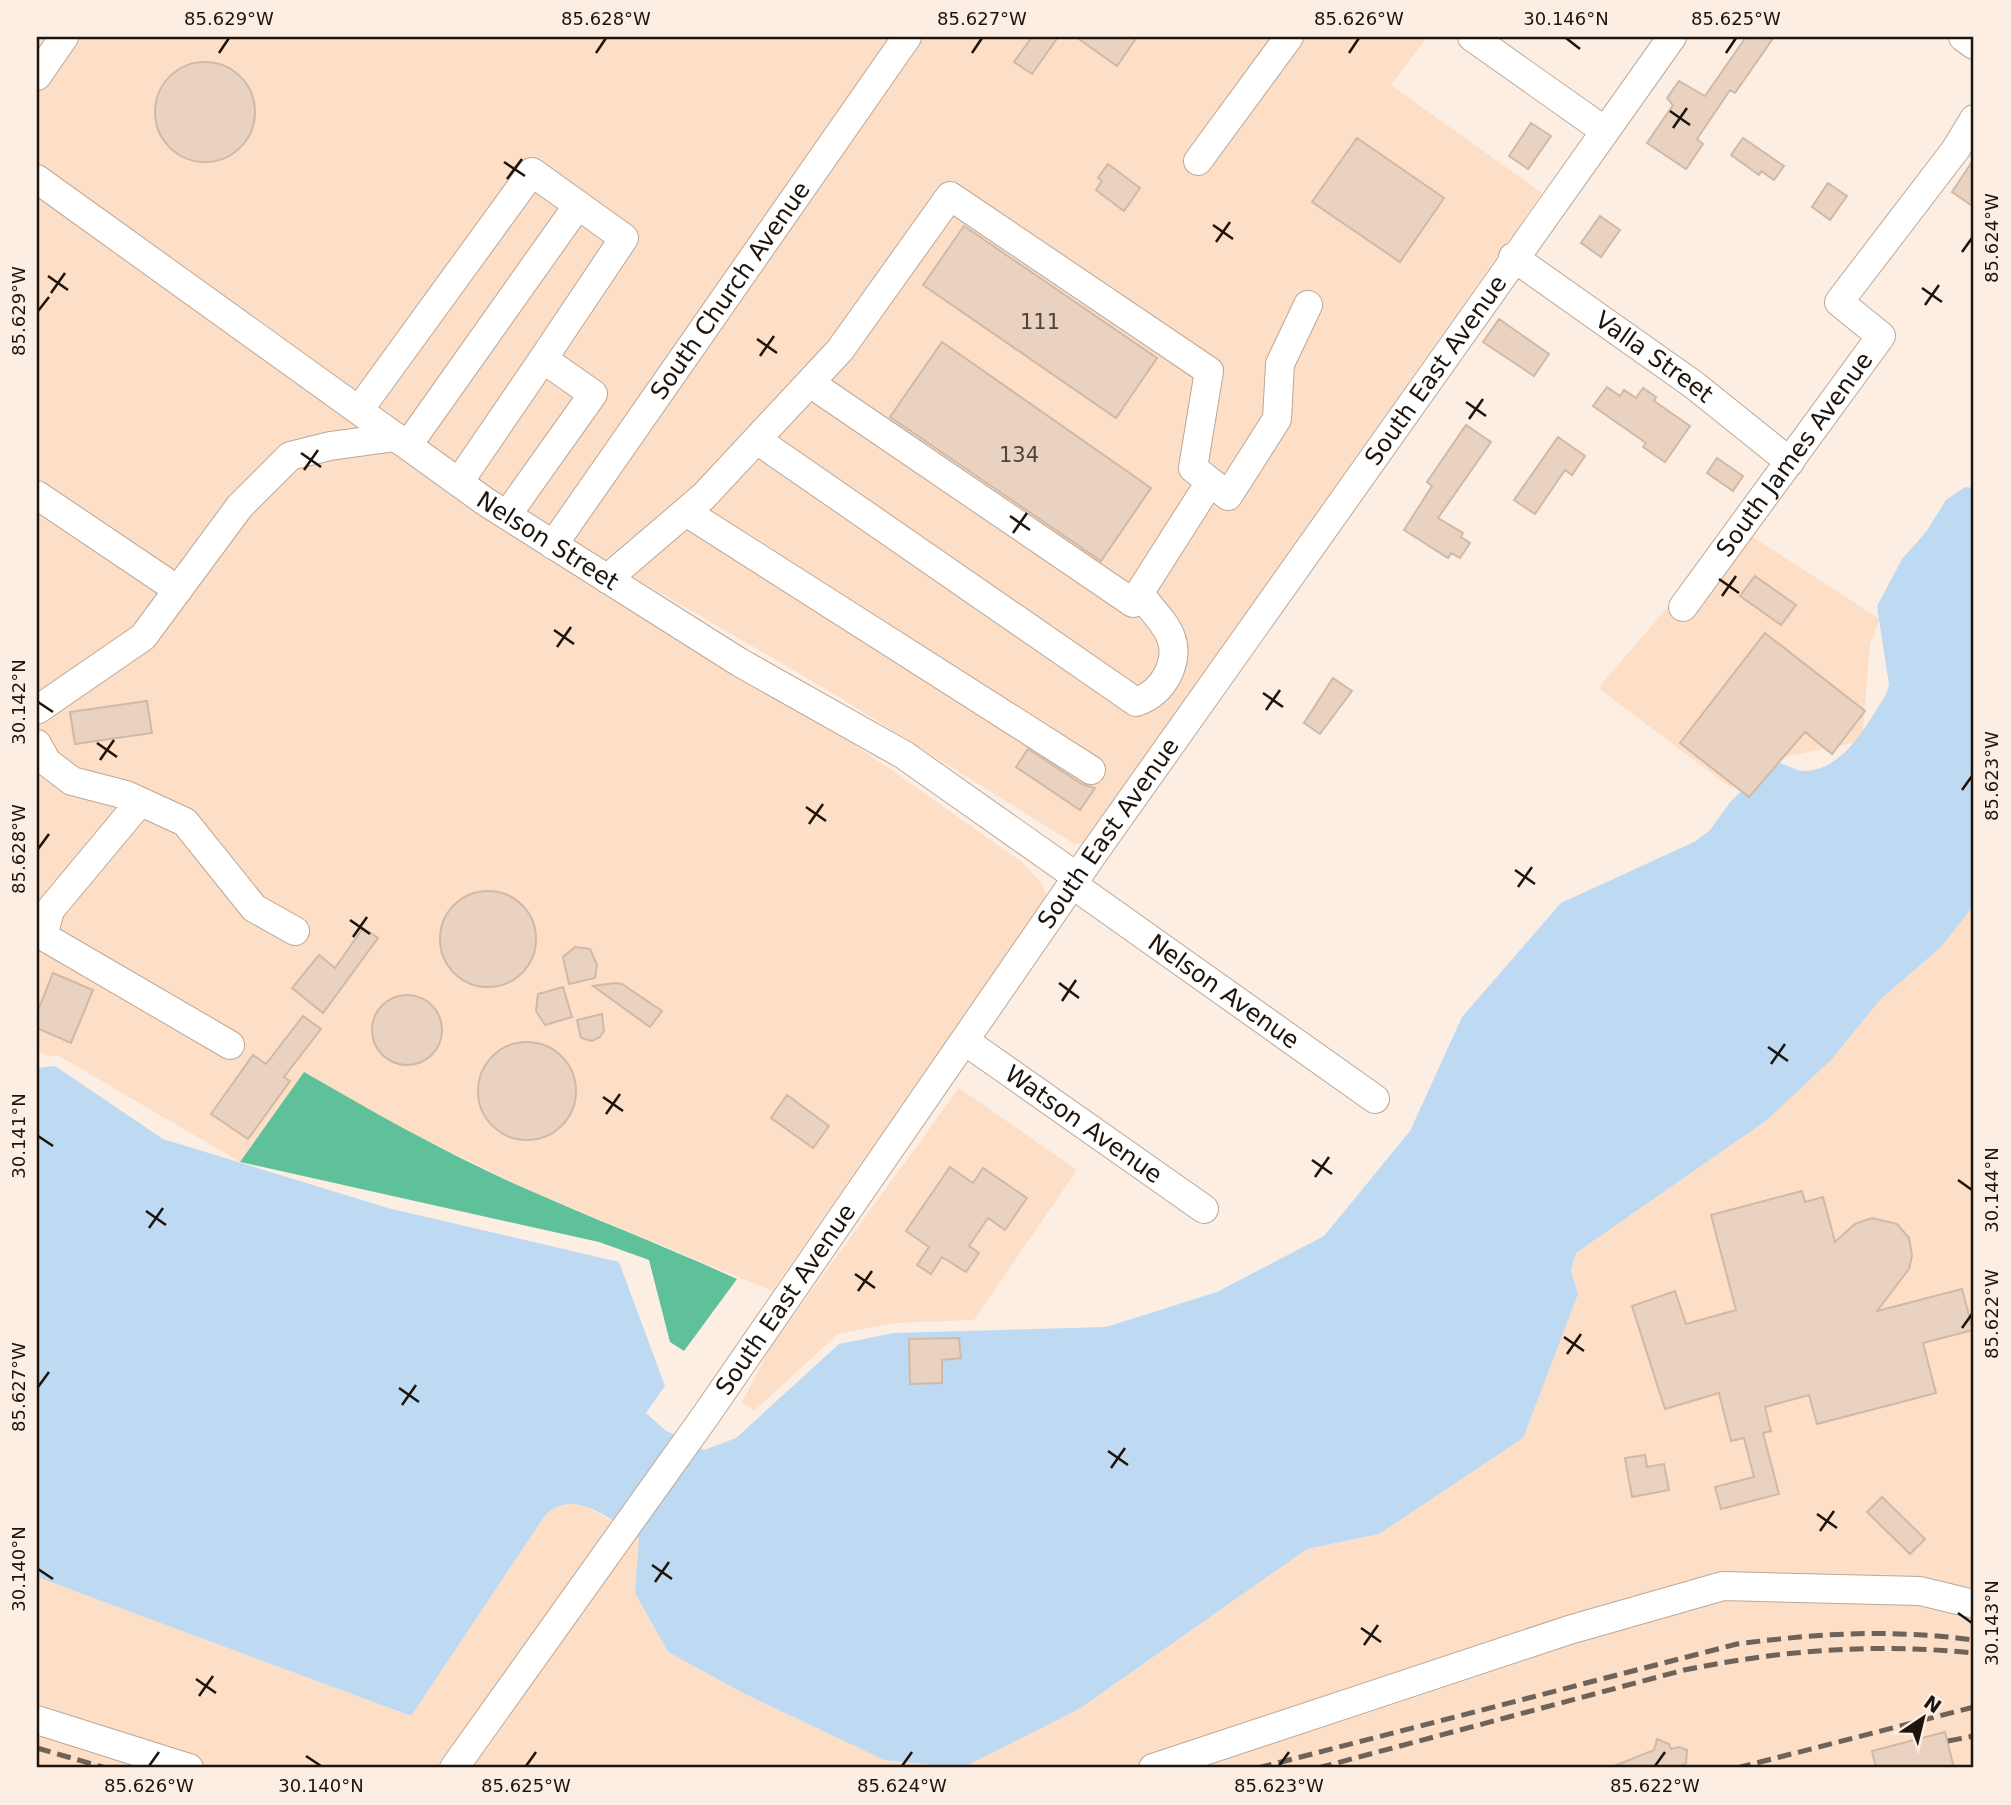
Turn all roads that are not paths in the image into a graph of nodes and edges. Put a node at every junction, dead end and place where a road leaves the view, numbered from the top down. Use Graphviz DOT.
graph roads {
  1 [pos="64,37"];
  2 [pos="907,37"];
  3 [pos="1289,37"];
  4 [pos="1472,37"];
  5 [pos="1672,37"];
  6 [pos="1963,37"];
  7 [pos="1974,45"];
  8 [pos="37,76"];
  9 [pos="1974,119"];
  10 [pos="1605,131"];
  11 [pos="1198,161"];
  12 [pos="37,178"];
  13 [pos="578,205"];
  14 [pos="1513,257"];
  15 [pos="1308,305"];
  16 [pos="543,359"];
  17 [pos="810,383"];
  18 [pos="359,410"];
  19 [pos="757,440"];
  20 [pos="402,441"];
  21 [pos="1790,462"];
  22 [pos="459,482"];
  23 [pos="1210,482"];
  24 [pos="37,495"];
  25 [pos="686,512"];
  26 [pos="507,515"];
  27 [pos="553,545"];
  28 [pos="607,579"];
  29 [pos="178,590"];
  30 [pos="1139,593"];
  31 [pos="1683,607"];
  32 [pos="37,710"];
  33 [pos="37,744"];
  34 [pos="1091,770"];
  35 [pos="140,802"];
  36 [pos="1074,881"];
  37 [pos="295,931"];
  38 [pos="40,938"];
  39 [pos="965,1041"];
  40 [pos="230,1045"];
  41 [pos="1375,1099"];
  42 [pos="1204,1209"];
  43 [pos="1974,1604"];
  44 [pos="37,1720"];
  45 [pos="189,1768"];
  46 [pos="454,1768"];
  47 [pos="1153,1768"];
  1 -- 8 [label="street"];
  2 -- 27 [label="street, South Church Avenue"];
  3 -- 11 [label="street"];
  4 -- 10 [label="street"];
  5 -- 10 [label="street, South East Avenue"];
  6 -- 7 [label="street"];
  9 -- 21 [label="street, South James Avenue"];
  10 -- 14 [label="street, South East Avenue"];
  12 -- 18 [label="street, Nelson Street"];
  13 -- 16 [label="street"];
  13 -- 18 [label="street"];
  13 -- 20 [label="street"];
  14 -- 21 [label="street, Valla Street"];
  14 -- 36 [label="street, South East Avenue"];
  15 -- 23 [label="street"];
  16 -- 22 [label="street"];
  16 -- 26 [label="street"];
  17 -- 19 [label="street"];
  17 -- 23 [label="street"];
  17 -- 30 [label="street"];
  18 -- 20 [label="street, Nelson Street"];
  19 -- 25 [label="street"];
  19 -- 30 [label="street"];
  20 -- 22 [label="street, Nelson Street"];
  20 -- 29 [label="street"];
  21 -- 31 [label="street, South James Avenue"];
  22 -- 26 [label="street, Nelson Street"];
  23 -- 30 [label="street"];
  24 -- 29 [label="street"];
  25 -- 28 [label="street"];
  25 -- 34 [label="street"];
  26 -- 27 [label="street, Nelson Street"];
  27 -- 28 [label="street, Nelson Street"];
  28 -- 36 [label="street, Nelson Street"];
  29 -- 32 [label="street"];
  33 -- 35 [label="street"];
  35 -- 37 [label="street"];
  35 -- 38 [label="street"];
  36 -- 39 [label="street, South East Avenue"];
  36 -- 41 [label="street, Nelson Avenue"];
  38 -- 40 [label="street"];
  39 -- 42 [label="street, Watson Avenue"];
  39 -- 46 [label="street, South East Avenue"];
  43 -- 47 [label="street"];
  44 -- 45 [label="street"];
}
